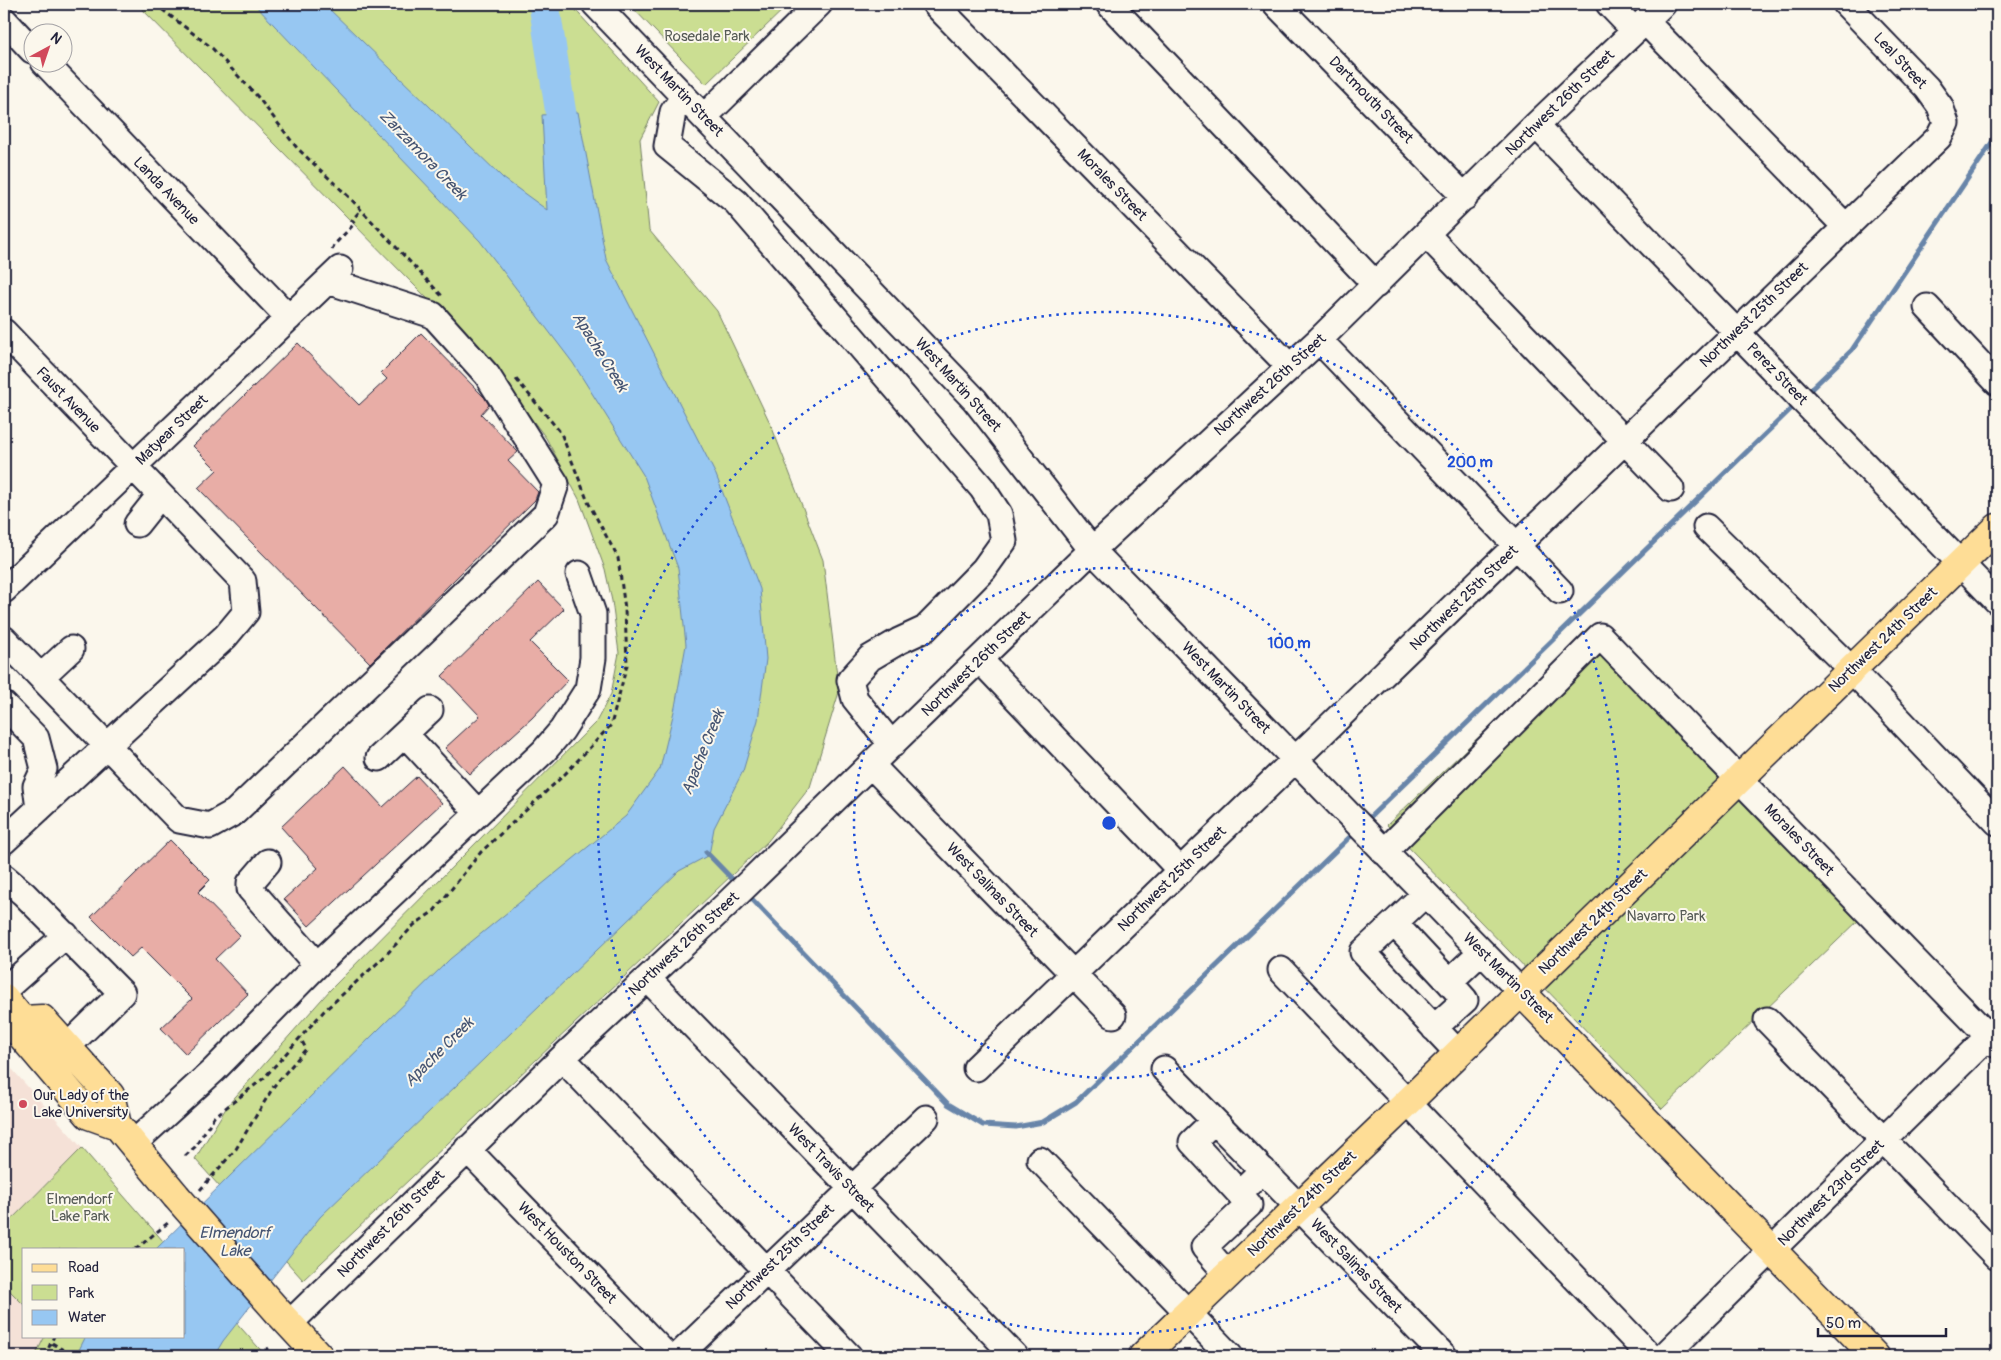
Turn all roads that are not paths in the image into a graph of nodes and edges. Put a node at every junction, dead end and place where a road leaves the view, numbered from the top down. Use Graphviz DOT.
graph roads {
  1 [pos="595,4"];
  2 [pos="819,4"];
  3 [pos="935,4"];
  4 [pos="1109,4"];
  5 [pos="1276,4"];
  6 [pos="1609,4"];
  7 [pos="1663,4"];
  8 [pos="1846,4"];
  9 [pos="4,20"];
  10 [pos="1640,26"];
  11 [pos="22,39"];
  12 [pos="54,72"];
  13 [pos="684,96"];
  14 [pos="704,117"];
  15 [pos="1946,123"];
  16 [pos="1536,125"];
  17 [pos="1465,197"];
  18 [pos="1846,227"];
  19 [pos="1427,234"];
  20 [pos="1376,285"];
  21 [pos="1927,307"];
  22 [pos="290,318"];
  23 [pos="4,332"];
  24 [pos="1736,332"];
  25 [pos="1319,340"];
  26 [pos="1290,367"];
  27 [pos="1997,382"];
  28 [pos="1626,441"];
  29 [pos="133,467"];
  30 [pos="1671,489"];
  31 [pos="160,495"];
  32 [pos="137,524"];
  33 [pos="1706,528"];
  34 [pos="1997,528"];
  35 [pos="1518,546"];
  36 [pos="1092,550"];
  37 [pos="1962,564"];
  38 [pos="579,574"];
  39 [pos="4,590"];
  40 [pos="1560,592"];
  41 [pos="1997,601"];
  42 [pos="4,639"];
  43 [pos="71,649"];
  44 [pos="980,660"];
  45 [pos="1852,670"];
  46 [pos="42,676"];
  47 [pos="4,705"];
  48 [pos="430,710"];
  49 [pos="405,734"];
  50 [pos="892,745"];
  51 [pos="108,746"];
  52 [pos="379,758"];
  53 [pos="1295,758"];
  54 [pos="871,765"];
  55 [pos="1740,778"];
  56 [pos="39,809"];
  57 [pos="478,813"];
  58 [pos="1997,822"];
  59 [pos="4,841"];
  60 [pos="1382,850"];
  61 [pos="268,862"];
  62 [pos="1181,871"];
  63 [pos="4,877"];
  64 [pos="1425,894"];
  65 [pos="1394,923"];
  66 [pos="66,935"];
  67 [pos="1481,952"];
  68 [pos="317,965"];
  69 [pos="1282,970"];
  70 [pos="1072,974"];
  71 [pos="648,979"];
  72 [pos="1449,982"];
  73 [pos="1521,992"];
  74 [pos="10,1009"];
  75 [pos="1113,1015"];
  76 [pos="1767,1020"];
  77 [pos="1434,1028"];
  78 [pos="1994,1037"];
  79 [pos="67,1047"];
  80 [pos="1458,1053"];
  81 [pos="562,1058"];
  82 [pos="976,1068"];
  83 [pos="1164,1069"];
  84 [pos="1407,1103"];
  85 [pos="926,1118"];
  86 [pos="1214,1121"];
  87 [pos="125,1135"];
  88 [pos="1884,1140"];
  89 [pos="467,1149"];
  90 [pos="1040,1160"];
  91 [pos="1263,1170"];
  92 [pos="851,1188"];
  93 [pos="1239,1193"];
  94 [pos="1299,1207"];
  95 [pos="1772,1251"];
  96 [pos="1997,1258"];
  97 [pos="766,1270"];
  98 [pos="1228,1275"];
  99 [pos="1188,1313"];
  100 [pos="284,1318"];
  101 [pos="320,1356"];
  102 [pos="667,1356"];
  103 [pos="678,1356"];
  104 [pos="849,1356"];
  105 [pos="1015,1356"];
  106 [pos="1143,1356"];
  107 [pos="1230,1356"];
  108 [pos="1444,1356"];
  109 [pos="1650,1356"];
  110 [pos="1664,1356"];
  111 [pos="1875,1356"];
  1 -- 13 [label="street, West Martin Street"];
  2 -- 14 [label="street"];
  3 -- 26 [label="street, Morales Street"];
  4 -- 20 [label="street"];
  5 -- 17 [label="street, Dartmouth Street"];
  6 -- 10 [label="street"];
  7 -- 10 [label="street, Northwest 26th Street"];
  8 -- 15 [label="street, Leal Street"];
  9 -- 11 [label="street"];
  10 -- 16 [label="street, Northwest 26th Street"];
  10 -- 18 [label="street"];
  12 -- 22 [label="street, Landa Avenue"];
  13 -- 14 [label="street, West Martin Street"];
  13 -- 50 [label="street"];
  14 -- 36 [label="street, West Martin Street"];
  15 -- 18 [label="street, Northwest 25th Street"];
  16 -- 17 [label="street, Northwest 26th Street"];
  16 -- 24 [label="street, Perez Street"];
  17 -- 19 [label="street, Northwest 26th Street"];
  18 -- 24 [label="street, Northwest 25th Street"];
  19 -- 20 [label="street, Northwest 26th Street"];
  19 -- 28 [label="street"];
  20 -- 25 [label="street, Northwest 26th Street"];
  21 -- 27 [label="street"];
  22 -- 29 [label="street, Matyear Street"];
  22 -- 51 [label="street, Matyear Street"];
  23 -- 29 [label="street, Faust Avenue"];
  24 -- 28 [label="street, Northwest 25th Street"];
  24 -- 37 [label="street, Perez Street"];
  25 -- 26 [label="street, Northwest 26th Street"];
  25 -- 35 [label="street"];
  26 -- 36 [label="street, Northwest 26th Street"];
  28 -- 30 [label="street"];
  28 -- 35 [label="street, Northwest 25th Street"];
  29 -- 31 [label="street, Faust Avenue"];
  29 -- 39 [label="street, Matyear Street"];
  31 -- 32 [label="street"];
  31 -- 51 [label="street, Faust Avenue"];
  33 -- 45 [label="street"];
  34 -- 37 [label="main road, Northwest 24th Street"];
  35 -- 40 [label="street"];
  35 -- 53 [label="street, Northwest 25th Street"];
  36 -- 44 [label="street, Northwest 26th Street"];
  36 -- 53 [label="street, West Martin Street"];
  37 -- 41 [label="street, Perez Street"];
  37 -- 45 [label="main road, Northwest 24th Street"];
  38 -- 57 [label="street"];
  42 -- 46 [label="street"];
  43 -- 46 [label="street"];
  44 -- 50 [label="street, Northwest 26th Street"];
  44 -- 62 [label="street"];
  45 -- 55 [label="main road, Northwest 24th Street"];
  45 -- 58 [label="street"];
  46 -- 51 [label="street"];
  47 -- 56 [label="street"];
  48 -- 49 [label="street"];
  49 -- 52 [label="street"];
  49 -- 57 [label="street"];
  50 -- 54 [label="street, Northwest 26th Street"];
  51 -- 56 [label="street, Faust Avenue"];
  53 -- 60 [label="street, West Martin Street"];
  53 -- 62 [label="street, Northwest 25th Street"];
  54 -- 70 [label="street, West Salinas Street"];
  54 -- 71 [label="street, Northwest 26th Street"];
  55 -- 60 [label="street, Morales Street"];
  55 -- 73 [label="main road, Northwest 24th Street"];
  55 -- 78 [label="street, Morales Street"];
  56 -- 59 [label="street, Faust Avenue"];
  57 -- 68 [label="street"];
  60 -- 64 [label="street, West Martin Street"];
  61 -- 68 [label="street"];
  62 -- 70 [label="street, Northwest 25th Street"];
  63 -- 66 [label="street"];
  64 -- 65 [label="street"];
  64 -- 67 [label="street, West Martin Street"];
  65 -- 72 [label="street"];
  65 -- 77 [label="street"];
  66 -- 74 [label="street"];
  66 -- 79 [label="street"];
  67 -- 72 [label="street"];
  67 -- 73 [label="street, West Martin Street"];
  68 -- 87 [label="street"];
  69 -- 84 [label="street"];
  70 -- 75 [label="street, West Salinas Street"];
  70 -- 82 [label="street, Northwest 25th Street"];
  71 -- 81 [label="street, Northwest 26th Street"];
  71 -- 92 [label="street, West Travis Street"];
  72 -- 77 [label="street"];
  73 -- 80 [label="main road, Northwest 24th Street"];
  73 -- 95 [label="main road, West Martin Street"];
  74 -- 79 [label="main road"];
  74 -- 87 [label="main road"];
  76 -- 88 [label="street"];
  77 -- 80 [label="street"];
  78 -- 88 [label="street, Northwest 23rd Street"];
  79 -- 87 [label="main road"];
  80 -- 84 [label="main road, Northwest 24th Street"];
  81 -- 89 [label="street, Northwest 26th Street"];
  81 -- 97 [label="street"];
  83 -- 86 [label="street, West Salinas Street"];
  84 -- 94 [label="main road, Northwest 24th Street"];
  84 -- 109 [label="street"];
  85 -- 92 [label="street, Northwest 25th Street"];
  86 -- 91 [label="street, West Salinas Street"];
  86 -- 93 [label="street"];
  87 -- 100 [label="main road, bridge"];
  88 -- 95 [label="street, Northwest 23rd Street"];
  88 -- 96 [label="street"];
  89 -- 100 [label="street, Northwest 26th Street"];
  89 -- 102 [label="street, West Houston Street"];
  90 -- 99 [label="street"];
  91 -- 93 [label="street"];
  91 -- 94 [label="street, West Salinas Street"];
  92 -- 97 [label="street, Northwest 25th Street"];
  92 -- 105 [label="street, West Travis Street"];
  93 -- 98 [label="street"];
  94 -- 98 [label="main road, Northwest 24th Street"];
  94 -- 108 [label="street, West Salinas Street"];
  95 -- 110 [label="street, Northwest 23rd Street"];
  95 -- 111 [label="main road, West Martin Street"];
  97 -- 103 [label="street, Northwest 25th Street"];
  97 -- 104 [label="street"];
  98 -- 99 [label="main road, Northwest 24th Street"];
  99 -- 106 [label="main road, Northwest 24th Street"];
  99 -- 107 [label="street"];
  100 -- 101 [label="main road"];
}
